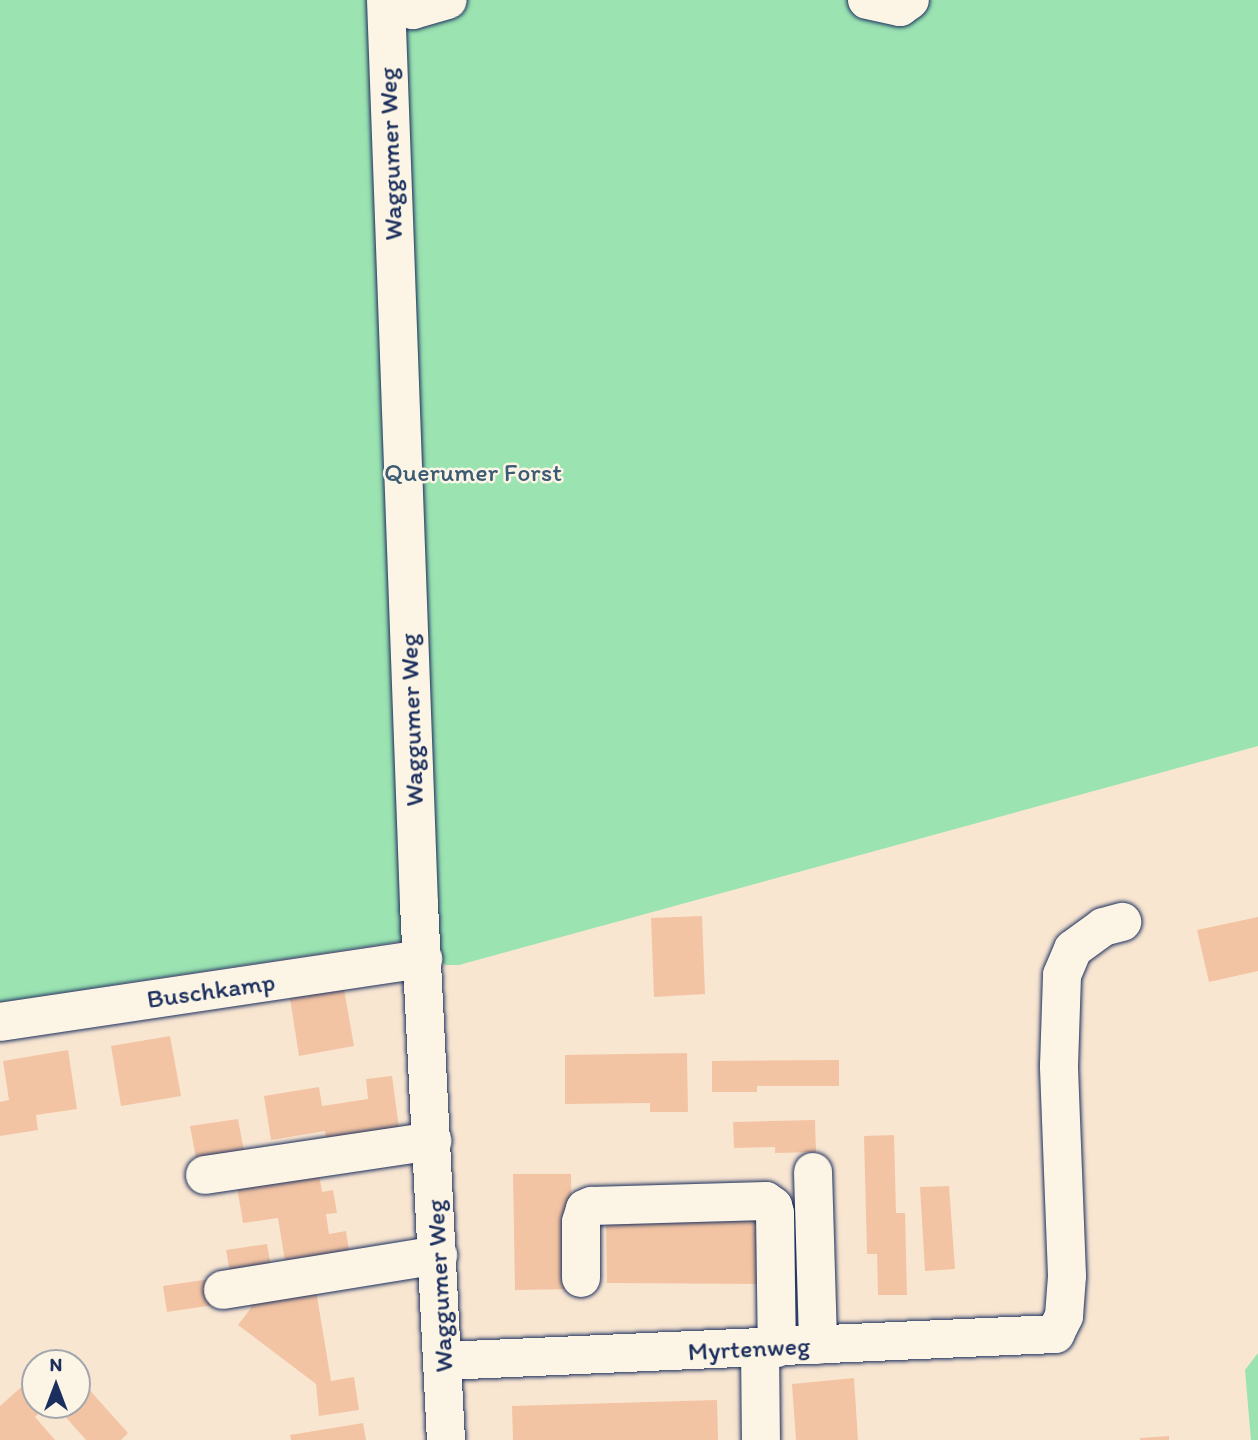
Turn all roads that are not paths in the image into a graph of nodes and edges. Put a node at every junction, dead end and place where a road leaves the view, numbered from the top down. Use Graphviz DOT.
graph roads {
  1 [pos="386,0"];
  2 [pos="398,0"];
  3 [pos="448,0"];
  4 [pos="867,0"];
  5 [pos="910,0"];
  6 [pos="1122,922"];
  7 [pos="423,959"];
  8 [pos="0,1022"];
  9 [pos="432,1141"];
  10 [pos="814,1172"];
  11 [pos="205,1175"];
  12 [pos="438,1255"];
  13 [pos="580,1278"];
  14 [pos="223,1290"];
  15 [pos="818,1345"];
  16 [pos="769,1348"];
  17 [pos="444,1361"];
  18 [pos="446,1440"];
  19 [pos="761,1440"];
  1 -- 7 [label="street, Waggumer Weg"];
  2 -- 3 [label="street"];
  4 -- 5 [label="street"];
  6 -- 15 [label="street, Myrtenweg"];
  7 -- 8 [label="street, Buschkamp"];
  7 -- 9 [label="street, Waggumer Weg"];
  9 -- 11 [label="street"];
  9 -- 12 [label="street, Waggumer Weg"];
  10 -- 15 [label="street"];
  12 -- 14 [label="street"];
  12 -- 17 [label="street, Waggumer Weg"];
  13 -- 16 [label="street"];
  15 -- 16 [label="street, Myrtenweg"];
  16 -- 17 [label="street, Myrtenweg"];
  16 -- 19 [label="street"];
  17 -- 18 [label="street, Waggumer Weg"];
}
